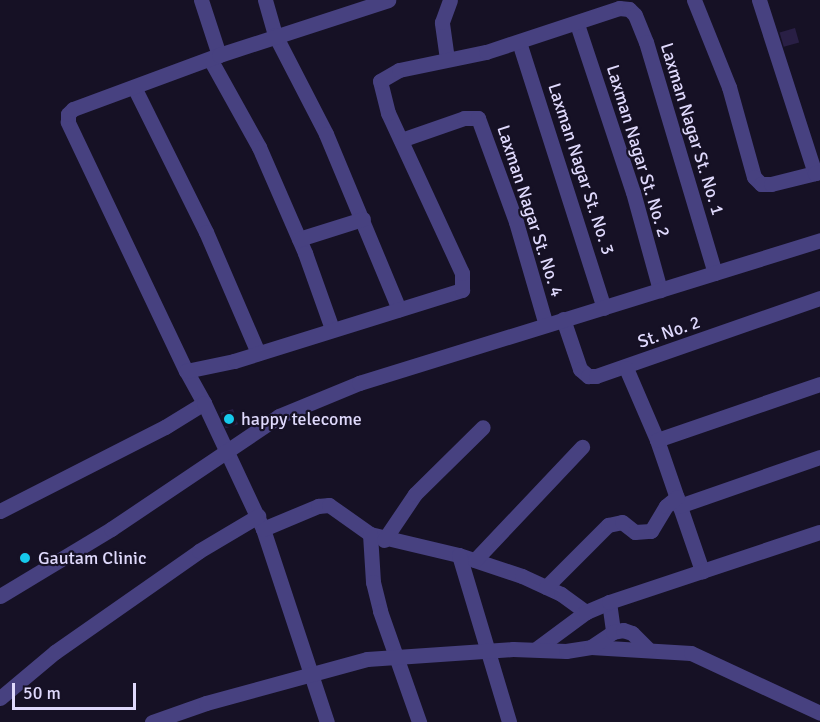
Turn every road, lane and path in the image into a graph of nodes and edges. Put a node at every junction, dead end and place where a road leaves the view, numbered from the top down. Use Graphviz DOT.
graph roads {
  1 [pos="201,0"];
  2 [pos="265,0"];
  3 [pos="388,0"];
  4 [pos="450,0"];
  5 [pos="694,0"];
  6 [pos="759,0"];
  7 [pos="339,7"];
  8 [pos="578,24"];
  9 [pos="275,35"];
  10 [pos="519,42"];
  11 [pos="214,57"];
  12 [pos="447,59"];
  13 [pos="134,87"];
  14 [pos="401,140"];
  15 [pos="818,173"];
  16 [pos="363,219"];
  17 [pos="299,239"];
  18 [pos="820,240"];
  19 [pos="716,273"];
  20 [pos="660,290"];
  21 [pos="820,298"];
  22 [pos="604,308"];
  23 [pos="399,309"];
  24 [pos="563,319"];
  25 [pos="546,325"];
  26 [pos="332,328"];
  27 [pos="258,353"];
  28 [pos="626,368"];
  29 [pos="186,371"];
  30 [pos="820,384"];
  31 [pos="204,403"];
  32 [pos="483,427"];
  33 [pos="657,440"];
  34 [pos="582,447"];
  35 [pos="225,449"];
  36 [pos="820,457"];
  37 [pos="678,501"];
  38 [pos="0,511"];
  39 [pos="260,523"];
  40 [pos="820,532"];
  41 [pos="377,537"];
  42 [pos="459,555"];
  43 [pos="475,560"];
  44 [pos="702,571"];
  45 [pos="546,586"];
  46 [pos="0,596"];
  47 [pos="609,602"];
  48 [pos="586,612"];
  49 [pos="613,632"];
  50 [pos="591,647"];
  51 [pos="536,649"];
  52 [pos="648,649"];
  53 [pos="485,651"];
  54 [pos="397,657"];
  55 [pos="311,673"];
  56 [pos="0,698"];
  57 [pos="820,713"];
  58 [pos="152,722"];
  59 [pos="327,722"];
  60 [pos="419,722"];
  61 [pos="509,722"];
  1 -- 11 [label="street"];
  2 -- 9 [label="street"];
  3 -- 7 [label="street"];
  4 -- 12 [label="street"];
  5 -- 15 [label="street"];
  6 -- 15 [label="street"];
  7 -- 9 [label="street"];
  8 -- 10 [label="street"];
  8 -- 19 [label="street, Laxman Nagar St. No. 1"];
  8 -- 20 [label="street, Laxman Nagar St. No. 2"];
  9 -- 11 [label="street"];
  9 -- 16 [label="street"];
  10 -- 12 [label="street"];
  10 -- 22 [label="street, Laxman Nagar St. No. 3"];
  11 -- 13 [label="street"];
  11 -- 17 [label="street"];
  12 -- 14 [label="street"];
  13 -- 27 [label="street"];
  13 -- 29 [label="street"];
  14 -- 23 [label="street"];
  14 -- 25 [label="street, Laxman Nagar St. No. 4"];
  16 -- 17 [label="street"];
  16 -- 23 [label="street"];
  17 -- 26 [label="street"];
  18 -- 19 [label="street"];
  19 -- 20 [label="street"];
  20 -- 22 [label="street"];
  21 -- 28 [label="street, St. No. 2"];
  22 -- 24 [label="street"];
  23 -- 26 [label="street"];
  24 -- 25 [label="street"];
  24 -- 28 [label="street, St. No. 2"];
  25 -- 35 [label="street"];
  26 -- 27 [label="street"];
  27 -- 29 [label="street"];
  28 -- 33 [label="street"];
  29 -- 31 [label="street"];
  30 -- 33 [label="street"];
  31 -- 35 [label="street"];
  31 -- 38 [label="street"];
  32 -- 41 [label="street"];
  33 -- 37 [label="street"];
  34 -- 43 [label="street"];
  35 -- 39 [label="street"];
  35 -- 46 [label="street"];
  36 -- 37 [label="street"];
  37 -- 44 [label="street"];
  37 -- 45 [label="street"];
  39 -- 41 [label="street"];
  39 -- 55 [label="street"];
  39 -- 56 [label="street"];
  40 -- 44 [label="street"];
  41 -- 42 [label="street"];
  41 -- 54 [label="street"];
  42 -- 43 [label="street"];
  42 -- 53 [label="street"];
  43 -- 45 [label="street"];
  44 -- 47 [label="street"];
  45 -- 48 [label="street"];
  47 -- 48 [label="street"];
  47 -- 49 [label="street"];
  48 -- 51 [label="street"];
  49 -- 50 [label="street"];
  49 -- 52 [label="street"];
  50 -- 51 [label="street"];
  50 -- 52 [label="street"];
  51 -- 53 [label="street"];
  52 -- 57 [label="street"];
  53 -- 54 [label="street"];
  53 -- 61 [label="street"];
  54 -- 55 [label="street"];
  54 -- 60 [label="street"];
  55 -- 58 [label="street"];
  55 -- 59 [label="street"];
}
